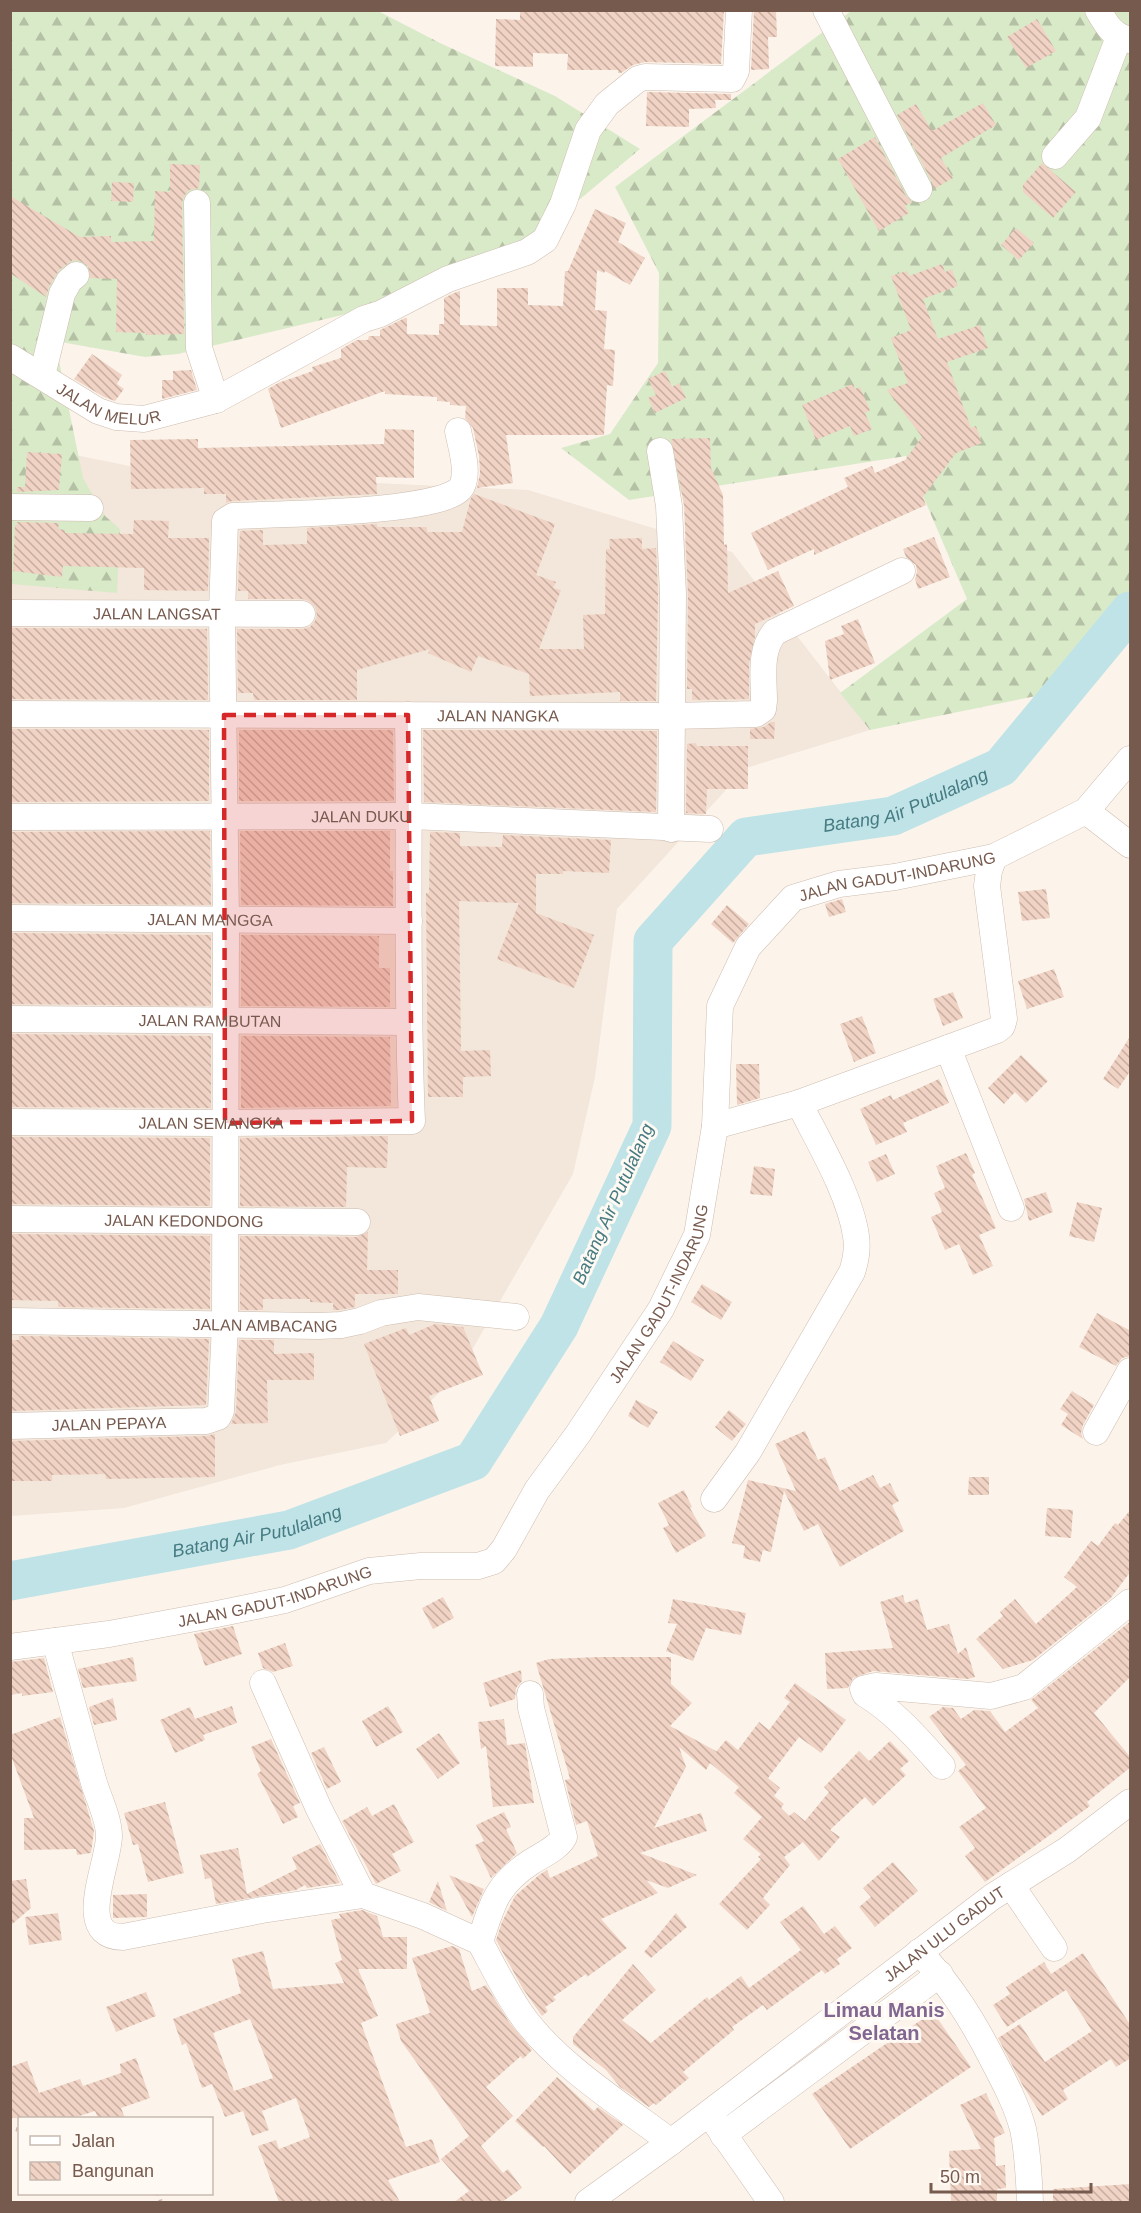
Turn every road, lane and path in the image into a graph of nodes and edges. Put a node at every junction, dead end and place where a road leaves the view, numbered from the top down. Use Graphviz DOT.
graph roads {
  1 [pos="740,10"];
  2 [pos="826,10"];
  3 [pos="1098,10"];
  4 [pos="1125,39"];
  5 [pos="1055,156"];
  6 [pos="920,189"];
  7 [pos="197,203"];
  8 [pos="76,275"];
  9 [pos="10,357"];
  10 [pos="42,376"];
  11 [pos="216,400"];
  12 [pos="458,431"];
  13 [pos="660,451"];
  14 [pos="10,507"];
  15 [pos="90,508"];
  16 [pos="902,571"];
  17 [pos="10,613"];
  18 [pos="222,614"];
  19 [pos="302,614"];
  20 [pos="10,714"];
  21 [pos="224,715"];
  22 [pos="408,715"];
  23 [pos="671,716"];
  24 [pos="1131,759"];
  25 [pos="1086,811"];
  26 [pos="410,816"];
  27 [pos="10,817"];
  28 [pos="225,817"];
  29 [pos="671,829"];
  30 [pos="710,829"];
  31 [pos="1131,845"];
  32 [pos="994,857"];
  33 [pos="10,918"];
  34 [pos="226,920"];
  35 [pos="410,921"];
  36 [pos="10,1019"];
  37 [pos="225,1021"];
  38 [pos="408,1022"];
  39 [pos="948,1048"];
  40 [pos="799,1103"];
  41 [pos="10,1122"];
  42 [pos="225,1123"];
  43 [pos="715,1126"];
  44 [pos="1011,1208"];
  45 [pos="10,1219"];
  46 [pos="225,1221"];
  47 [pos="357,1222"];
  48 [pos="516,1317"];
  49 [pos="10,1321"];
  50 [pos="225,1324"];
  51 [pos="1131,1371"];
  52 [pos="10,1426"];
  53 [pos="1096,1432"];
  54 [pos="714,1499"];
  55 [pos="1130,1604"];
  56 [pos="55,1641"];
  57 [pos="10,1647"];
  58 [pos="263,1683"];
  59 [pos="530,1694"];
  60 [pos="942,1766"];
  61 [pos="1131,1802"];
  62 [pos="1011,1886"];
  63 [pos="363,1895"];
  64 [pos="480,1942"];
  65 [pos="1054,1948"];
  66 [pos="920,1952"];
  67 [pos="940,1974"];
  68 [pos="709,2113"];
  69 [pos="723,2135"];
  70 [pos="671,2142"];
  71 [pos="588,2202"];
  72 [pos="771,2202"];
  73 [pos="1030,2202"];
  1 -- 11 [label="street, JALAN MELUR"];
  2 -- 6 [label="street"];
  3 -- 4 [label="street"];
  4 -- 5 [label="street"];
  7 -- 11 [label="street"];
  8 -- 10 [label="street"];
  9 -- 10 [label="street, JALAN MELUR"];
  10 -- 11 [label="street, JALAN MELUR"];
  12 -- 18 [label="street"];
  13 -- 23 [label="street"];
  14 -- 15 [label="street"];
  16 -- 23 [label="street, JALAN NANGKA"];
  17 -- 18 [label="street, JALAN LANGSAT"];
  18 -- 19 [label="street, JALAN LANGSAT"];
  18 -- 21 [label="street"];
  20 -- 21 [label="street, JALAN NANGKA"];
  21 -- 22 [label="street, JALAN NANGKA"];
  21 -- 28 [label="street"];
  22 -- 23 [label="street, JALAN NANGKA"];
  22 -- 26 [label="street"];
  23 -- 29 [label="street"];
  24 -- 25 [label="street, JALAN GADUT-INDARUNG"];
  25 -- 31 [label="street"];
  25 -- 32 [label="street, JALAN GADUT-INDARUNG"];
  26 -- 28 [label="street, JALAN DUKU"];
  26 -- 29 [label="street, JALAN DUKU"];
  26 -- 35 [label="street"];
  27 -- 28 [label="street, JALAN DUKU"];
  28 -- 34 [label="street"];
  29 -- 30 [label="street, JALAN DUKU"];
  32 -- 39 [label="street"];
  32 -- 43 [label="street, JALAN GADUT-INDARUNG"];
  33 -- 34 [label="street, JALAN MANGGA"];
  34 -- 35 [label="street, JALAN MANGGA"];
  34 -- 37 [label="street"];
  35 -- 38 [label="street"];
  36 -- 37 [label="street, JALAN RAMBUTAN"];
  37 -- 38 [label="street, JALAN RAMBUTAN"];
  37 -- 42 [label="street"];
  38 -- 42 [label="street, JALAN SEMANGKA"];
  39 -- 40 [label="street"];
  39 -- 44 [label="street"];
  40 -- 43 [label="street"];
  40 -- 54 [label="street"];
  41 -- 42 [label="street, JALAN SEMANGKA"];
  42 -- 46 [label="street"];
  43 -- 56 [label="street, JALAN GADUT-INDARUNG"];
  45 -- 46 [label="street, JALAN KEDONDONG"];
  46 -- 47 [label="street, JALAN KEDONDONG"];
  46 -- 50 [label="street"];
  48 -- 50 [label="street, JALAN AMBACANG"];
  49 -- 50 [label="street, JALAN AMBACANG"];
  50 -- 52 [label="street, JALAN PEPAYA"];
  51 -- 53 [label="street"];
  55 -- 60 [label="street"];
  56 -- 57 [label="street, JALAN GADUT-INDARUNG"];
  56 -- 63 [label="street"];
  58 -- 63 [label="street"];
  59 -- 64 [label="street"];
  61 -- 62 [label="street, JALAN ULU GADUT"];
  62 -- 65 [label="street"];
  62 -- 66 [label="street, JALAN ULU GADUT"];
  63 -- 64 [label="street"];
  64 -- 70 [label="street"];
  66 -- 67 [label="street"];
  66 -- 68 [label="street, JALAN ULU GADUT"];
  67 -- 69 [label="street"];
  67 -- 73 [label="street"];
  68 -- 69 [label="street"];
  68 -- 70 [label="street, JALAN ULU GADUT"];
  69 -- 72 [label="street"];
  70 -- 71 [label="street, JALAN ULU GADUT"];
}
